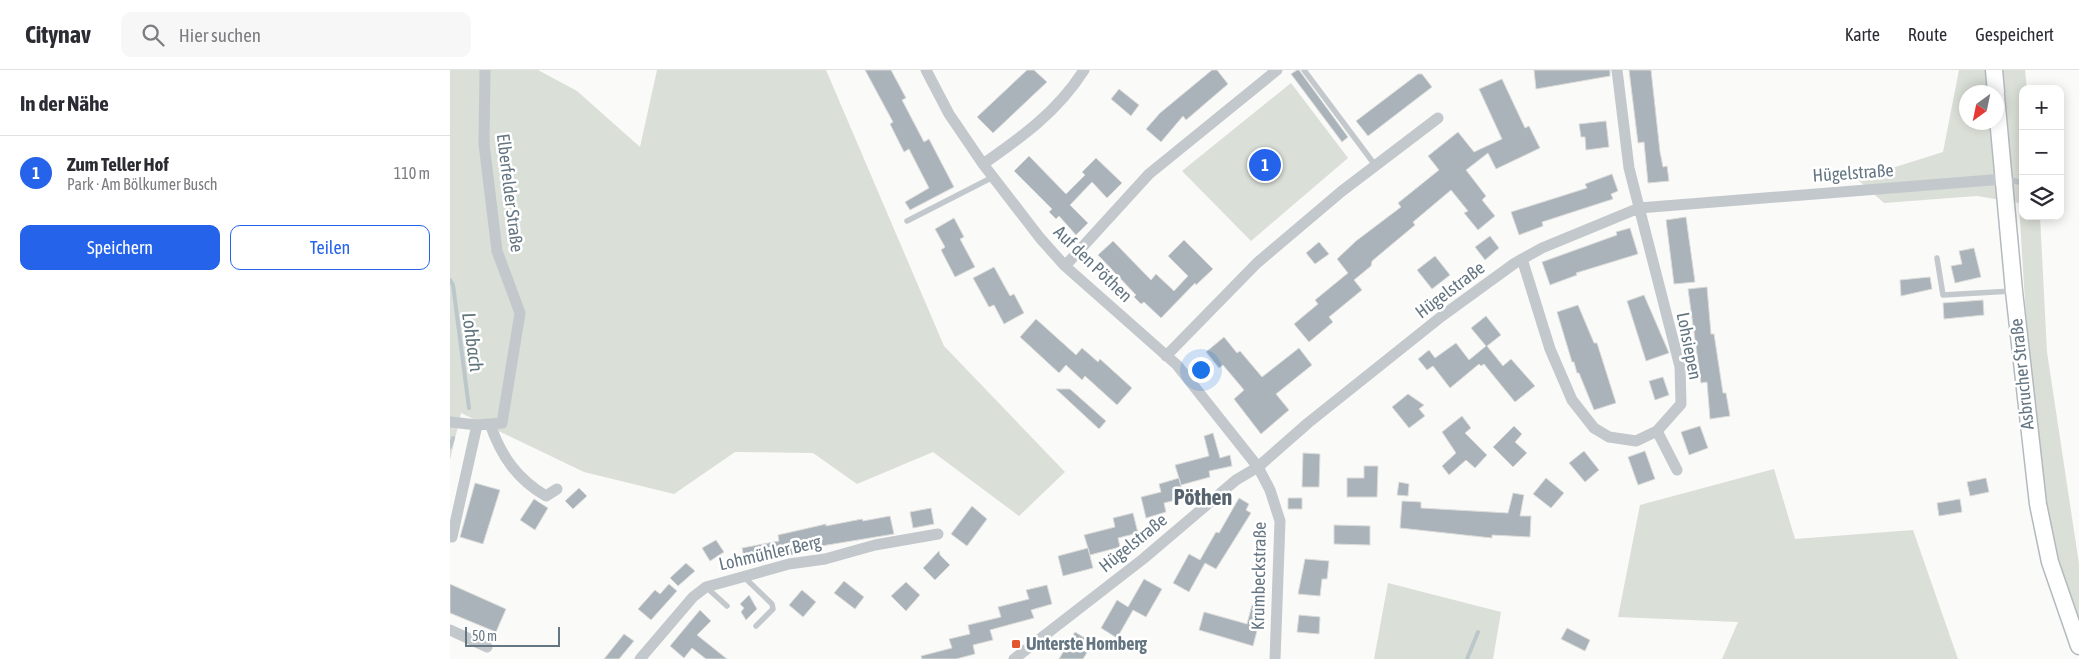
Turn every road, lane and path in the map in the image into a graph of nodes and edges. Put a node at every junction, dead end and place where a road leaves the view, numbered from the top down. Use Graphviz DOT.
graph roads {
  1 [pos="485,70"];
  2 [pos="926,70"];
  3 [pos="1084,70"];
  4 [pos="1277,70"];
  5 [pos="1304,70"];
  6 [pos="1617,70"];
  7 [pos="1994,70"];
  8 [pos="1995,85"];
  9 [pos="1438,118"];
  10 [pos="1999,130"];
  11 [pos="983,164"];
  12 [pos="1375,165"];
  13 [pos="993,178"];
  14 [pos="2004,179"];
  15 [pos="2019,182"];
  16 [pos="1638,208"];
  17 [pos="907,221"];
  18 [pos="1937,258"];
  19 [pos="1522,259"];
  20 [pos="1065,266"];
  21 [pos="2014,291"];
  22 [pos="1166,356"];
  23 [pos="450,422"];
  24 [pos="490,424"];
  25 [pos="477,425"];
  26 [pos="1657,431"];
  27 [pos="1258,467"];
  28 [pos="1677,470"];
  29 [pos="557,489"];
  30 [pos="938,534"];
  31 [pos="452,537"];
  32 [pos="742,575"];
  33 [pos="706,587"];
  34 [pos="727,606"];
  35 [pos="756,626"];
  36 [pos="450,630"];
  37 [pos="2079,646"];
  38 [pos="487,647"];
  39 [pos="640,659"];
  40 [pos="1014,659"];
  41 [pos="1274,659"];
  1 -- 24 [label="street, Elberfelder Straße"];
  2 -- 11 [label="street, Auf den Pöthen"];
  3 -- 11 [label="street"];
  4 -- 20 [label="street"];
  5 -- 12 [label="lane"];
  6 -- 16 [label="street, Lohsiepen"];
  7 -- 8 [label="main road, Asbrucher Straße"];
  9 -- 12 [label="street"];
  10 -- 14 [label="main road, Asbrucher Straße"];
  11 -- 13 [label="street, Auf den Pöthen"];
  12 -- 22 [label="street"];
  13 -- 17 [label="lane"];
  13 -- 20 [label="street, Auf den Pöthen"];
  14 -- 15 [label="lane"];
  14 -- 16 [label="street, Hügelstraße"];
  14 -- 21 [label="main road, Asbrucher Straße"];
  16 -- 19 [label="street, Hügelstraße"];
  16 -- 26 [label="street, Lohsiepen"];
  18 -- 21 [label="lane"];
  19 -- 26 [label="street, Lohsiepen"];
  19 -- 27 [label="street, Hügelstraße"];
  20 -- 22 [label="street, Auf den Pöthen"];
  21 -- 37 [label="main road, Asbrucher Straße"];
  22 -- 27 [label="street, Auf den Pöthen"];
  23 -- 25 [label="street"];
  24 -- 25 [label="street"];
  24 -- 29 [label="street"];
  25 -- 31 [label="street"];
  26 -- 28 [label="street"];
  27 -- 40 [label="street, Hügelstraße"];
  27 -- 41 [label="street, Krumbeckstraße"];
  30 -- 32 [label="street, Lohmühler Berg"];
  32 -- 33 [label="street, Lohmühler Berg"];
  32 -- 35 [label="lane"];
  33 -- 34 [label="lane"];
  33 -- 39 [label="street, Lohmühler Berg"];
  36 -- 38 [label="street"];
}
